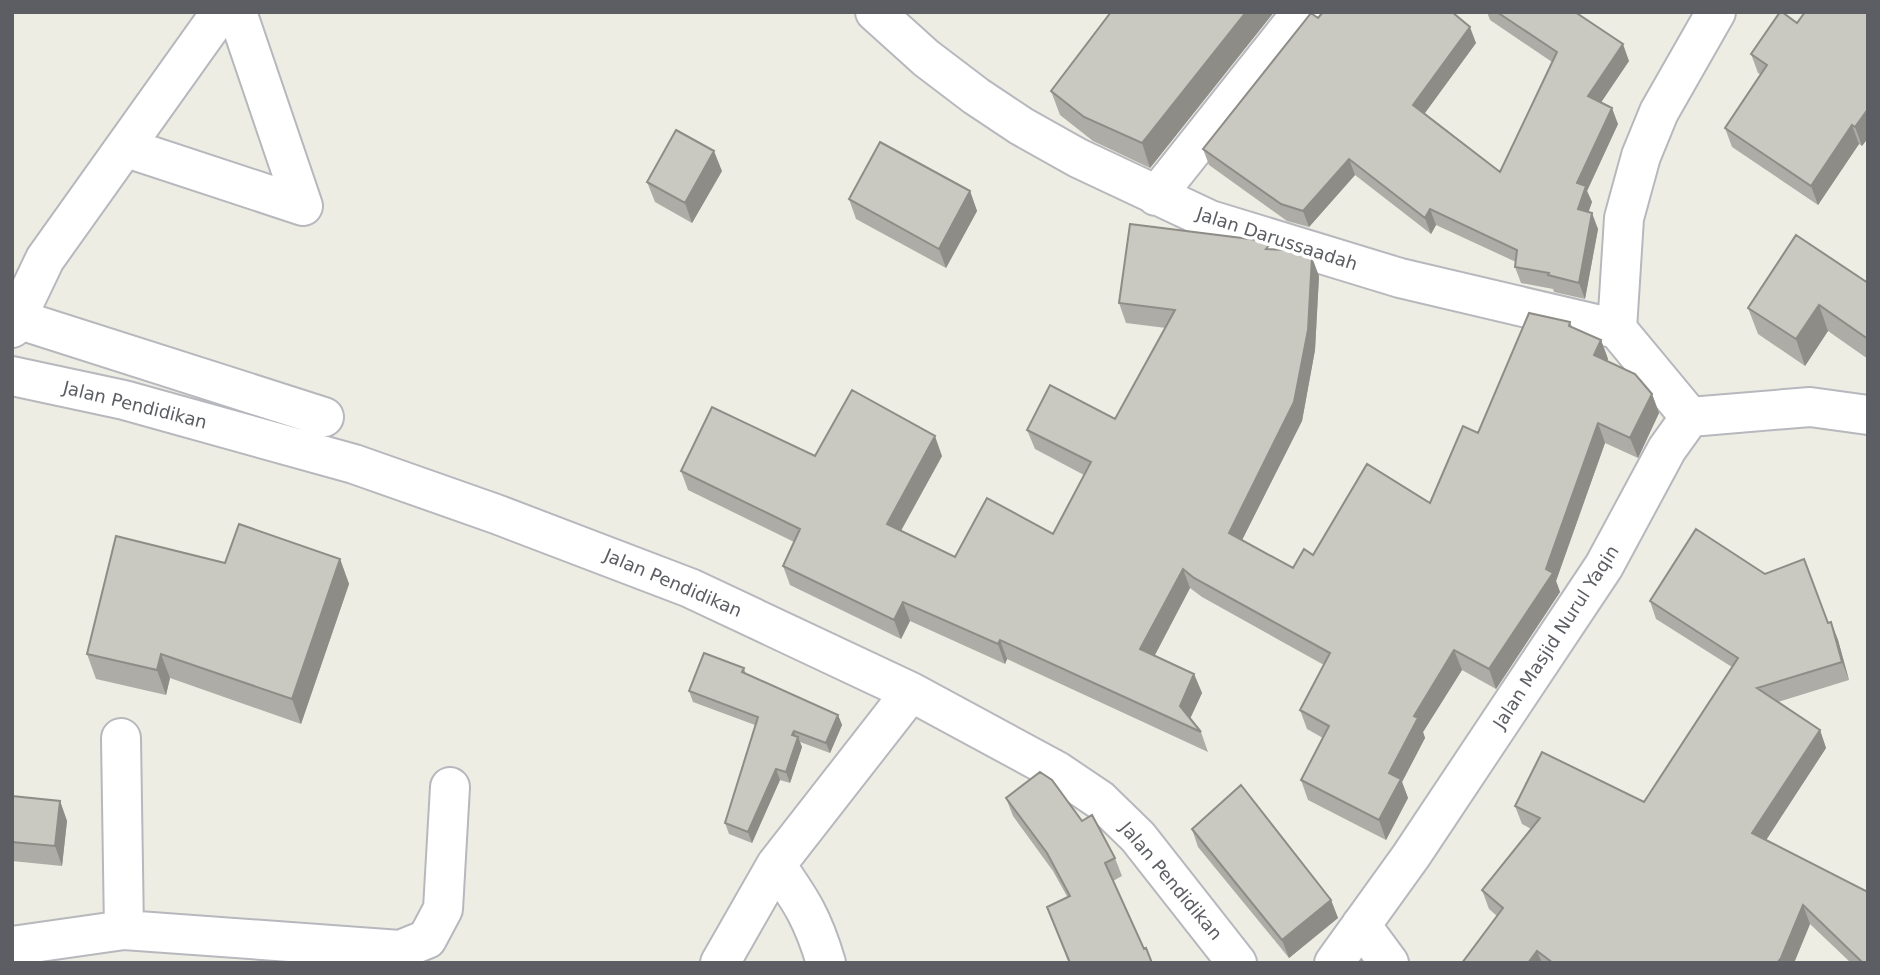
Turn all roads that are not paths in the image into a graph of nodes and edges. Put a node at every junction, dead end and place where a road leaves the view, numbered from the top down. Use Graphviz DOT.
graph roads {
  1 [pos="221,12"];
  2 [pos="237,12"];
  3 [pos="875,12"];
  4 [pos="1302,12"];
  5 [pos="1716,12"];
  6 [pos="127,148"];
  7 [pos="1156,196"];
  8 [pos="15,324"];
  9 [pos="1617,329"];
  10 [pos="12,376"];
  11 [pos="1868,415"];
  12 [pos="324,416"];
  13 [pos="1690,416"];
  14 [pos="911,692"];
  15 [pos="121,737"];
  16 [pos="450,787"];
  17 [pos="776,865"];
  18 [pos="1361,925"];
  19 [pos="124,930"];
  20 [pos="12,946"];
  21 [pos="720,963"];
  22 [pos="826,963"];
  23 [pos="1237,963"];
  24 [pos="1334,963"];
  25 [pos="1389,963"];
  1 -- 6 [label="street"];
  2 -- 6 [label="street"];
  3 -- 7 [label="street, Jalan Darussaadah"];
  4 -- 7 [label="street"];
  5 -- 9 [label="street"];
  6 -- 8 [label="street"];
  7 -- 9 [label="street, Jalan Darussaadah"];
  8 -- 12 [label="street"];
  9 -- 13 [label="street"];
  10 -- 14 [label="street, Jalan Pendidikan"];
  11 -- 13 [label="street"];
  13 -- 18 [label="street, Jalan Masjid Nurul Yaqin"];
  14 -- 17 [label="street"];
  14 -- 23 [label="street, Jalan Pendidikan"];
  15 -- 19 [label="street"];
  16 -- 19 [label="street"];
  17 -- 21 [label="street"];
  17 -- 22 [label="street"];
  18 -- 24 [label="street, Jalan Masjid Nurul Yaqin"];
  18 -- 25 [label="street"];
  19 -- 20 [label="street"];
}
